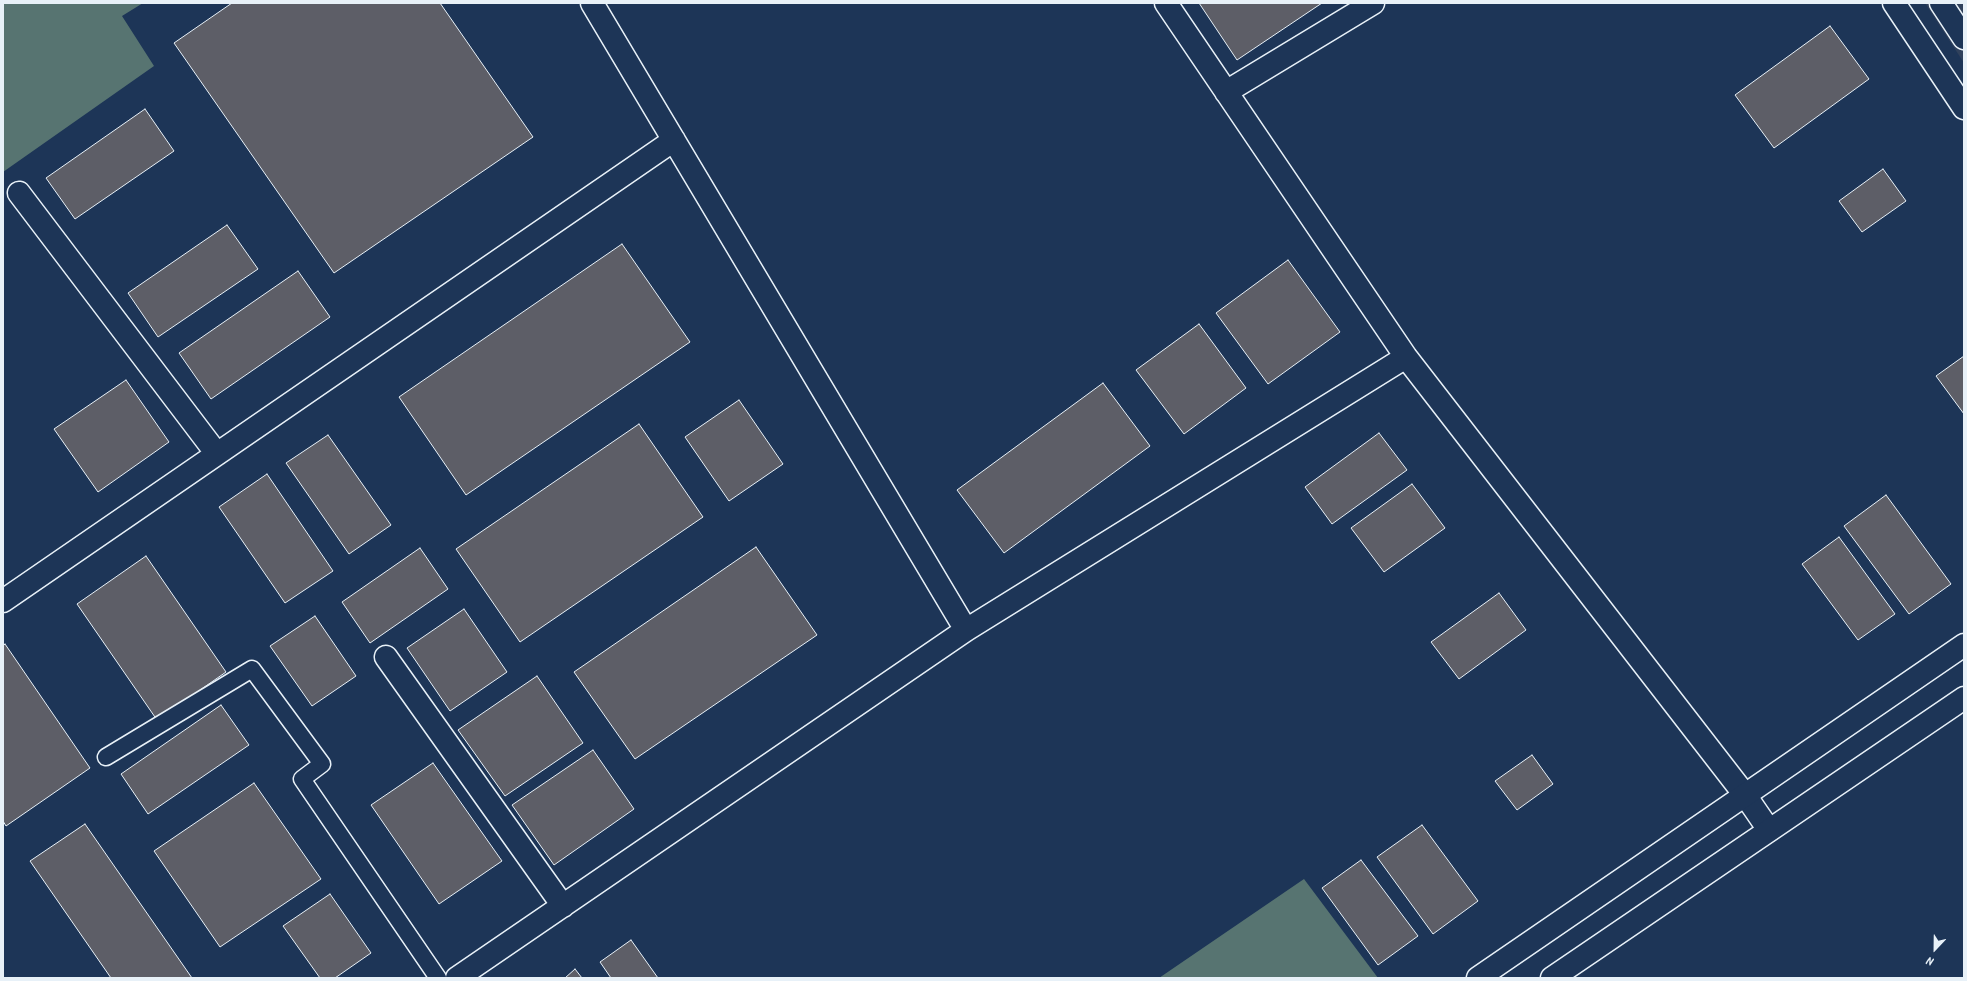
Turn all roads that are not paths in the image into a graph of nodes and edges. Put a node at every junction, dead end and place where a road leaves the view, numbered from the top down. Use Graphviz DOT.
graph roads {
  1 [pos="592,3"];
  2 [pos="1166,3"];
  3 [pos="1373,3"];
  4 [pos="1894,3"];
  5 [pos="1941,3"];
  6 [pos="1964,38"];
  7 [pos="1226,92"];
  8 [pos="1964,108"];
  9 [pos="674,140"];
  10 [pos="18,193"];
  11 [pos="1406,356"];
  12 [pos="217,454"];
  13 [pos="3,601"];
  14 [pos="966,630"];
  15 [pos="1964,645"];
  16 [pos="386,657"];
  17 [pos="1962,702"];
  18 [pos="106,757"];
  19 [pos="1745,795"];
  20 [pos="1769,830"];
  21 [pos="563,906"];
  22 [pos="438,978"];
  23 [pos="457,978"];
  24 [pos="1478,978"];
  25 [pos="1552,978"];
  1 -- 9 [label="street"];
  2 -- 7 [label="street"];
  3 -- 7 [label="street"];
  4 -- 8 [label="street"];
  5 -- 6 [label="street"];
  7 -- 11 [label="street"];
  9 -- 12 [label="street"];
  9 -- 14 [label="street"];
  10 -- 12 [label="street"];
  11 -- 14 [label="street"];
  11 -- 19 [label="street"];
  12 -- 13 [label="street"];
  14 -- 21 [label="street"];
  15 -- 19 [label="street"];
  16 -- 21 [label="street"];
  17 -- 20 [label="street"];
  18 -- 22 [label="lane"];
  19 -- 20 [label="street"];
  19 -- 24 [label="street"];
  20 -- 25 [label="street"];
  21 -- 23 [label="street"];
}
